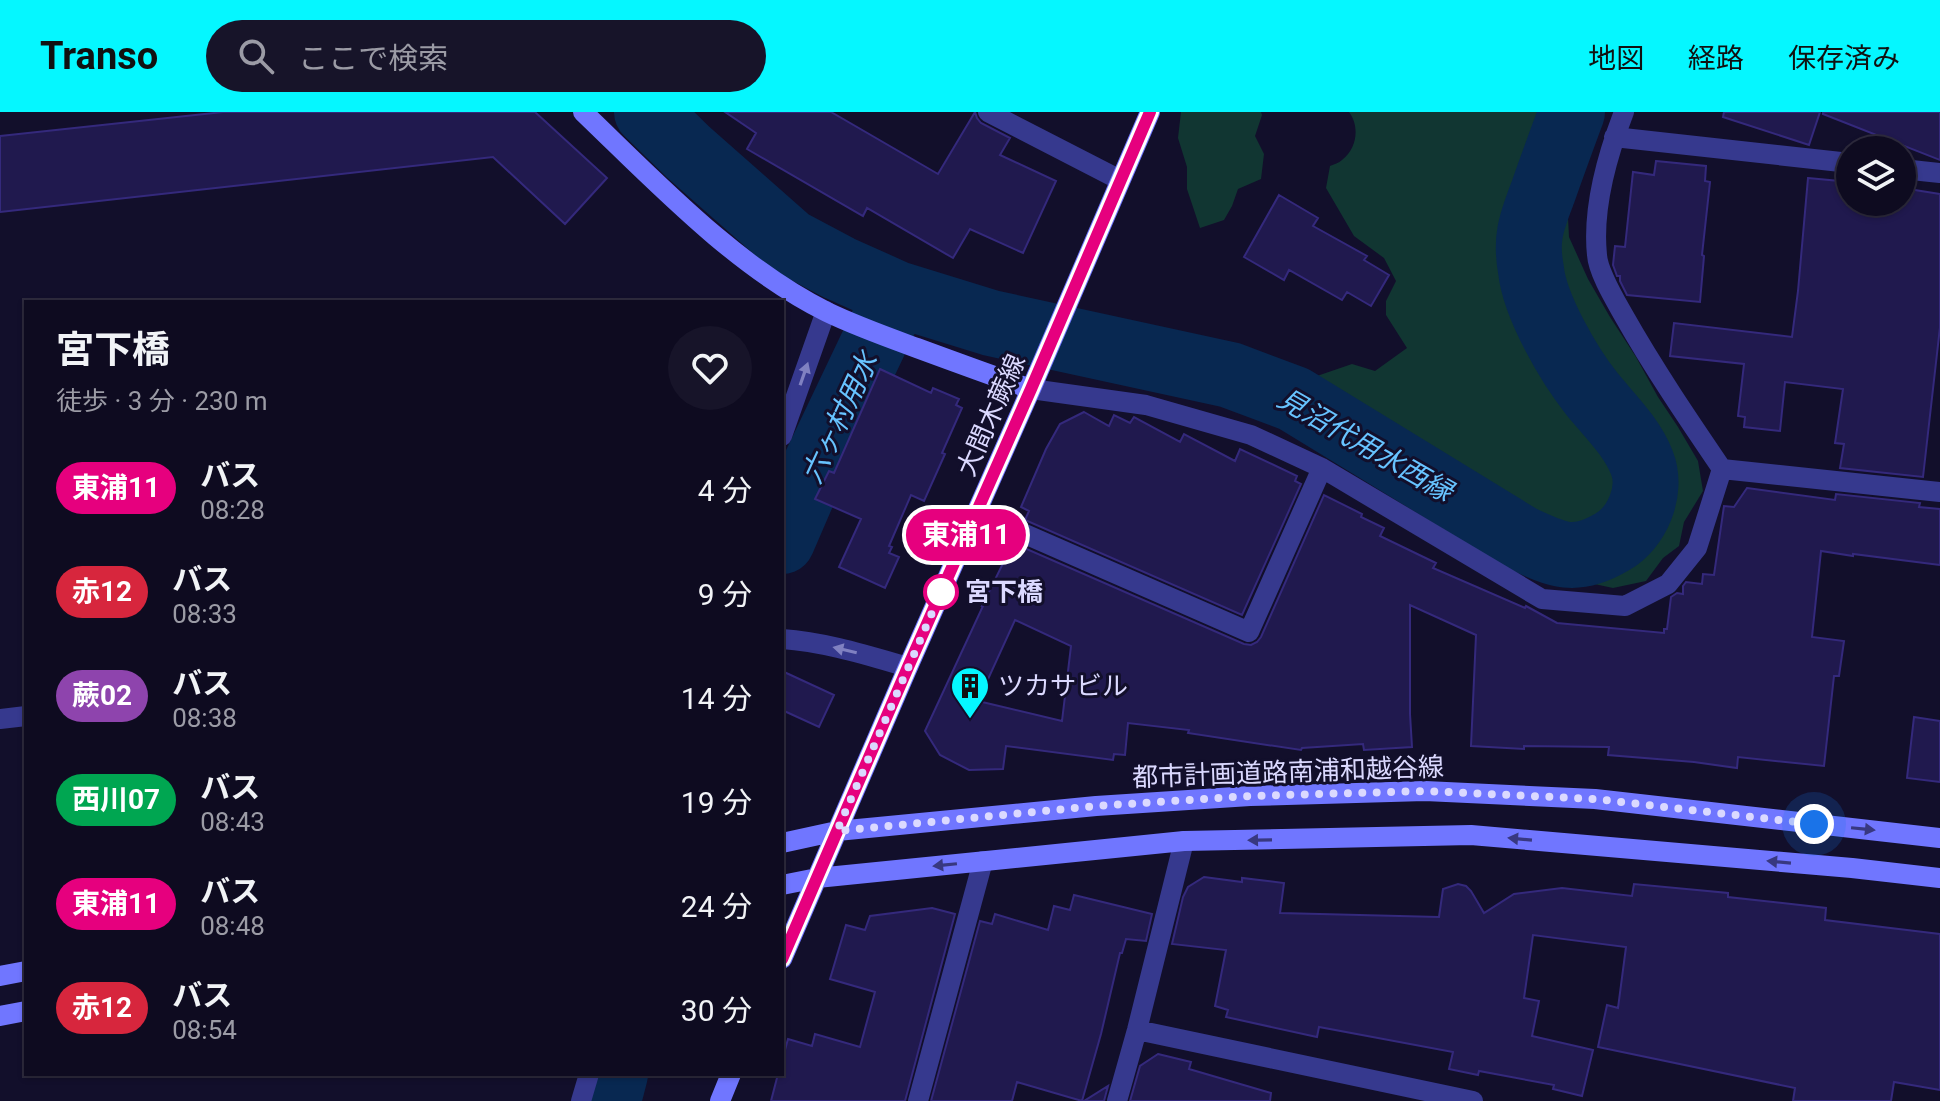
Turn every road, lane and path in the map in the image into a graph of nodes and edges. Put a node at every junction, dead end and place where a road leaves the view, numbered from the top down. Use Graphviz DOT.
graph roads {
  1 [pos="583,112"];
  2 [pos="988,112"];
  3 [pos="1150,112"];
  4 [pos="1624,112"];
  5 [pos="1614,137"];
  6 [pos="1836,161"];
  7 [pos="1916,170"];
  8 [pos="1940,173"];
  9 [pos="1120,180"];
  10 [pos="826,311"];
  11 [pos="1031,389"];
  12 [pos="784,430"];
  13 [pos="1322,468"];
  14 [pos="1722,469"];
  15 [pos="1940,492"];
  16 [pos="977,513"];
  17 [pos="784,639"];
  18 [pos="908,667"];
  19 [pos="24,716"];
  20 [pos="0,719"];
  21 [pos="837,831"];
  22 [pos="1940,838"];
  23 [pos="1184,841"];
  24 [pos="784,843"];
  25 [pos="983,861"];
  26 [pos="817,878"];
  27 [pos="1940,878"];
  28 [pos="784,885"];
  29 [pos="784,954"];
  30 [pos="24,971"];
  31 [pos="0,976"];
  32 [pos="24,1011"];
  33 [pos="0,1016"];
  34 [pos="1137,1030"];
  35 [pos="588,1076"];
  36 [pos="730,1076"];
  37 [pos="581,1101"];
  38 [pos="720,1101"];
  39 [pos="918,1101"];
  40 [pos="1117,1101"];
  41 [pos="1471,1101"];
  1 -- 10 [label="street"];
  2 -- 9 [label="street"];
  3 -- 9 [label="street, 大間木蕨線"];
  4 -- 5 [label="street"];
  5 -- 6 [label="street"];
  5 -- 14 [label="street"];
  7 -- 8 [label="street"];
  9 -- 11 [label="street, 大間木蕨線"];
  10 -- 11 [label="street"];
  12 -- 10 [label="street, one-way"];
  11 -- 13 [label="street"];
  11 -- 16 [label="street, 大間木蕨線"];
  13 -- 14 [label="street"];
  13 -- 16 [label="street"];
  14 -- 15 [label="street"];
  16 -- 18 [label="street, 大間木蕨線"];
  18 -- 17 [label="street, one-way"];
  18 -- 21 [label="street, 大間木蕨線"];
  19 -- 20 [label="street"];
  21 -- 22 [label="street, 都市計画道路南浦和越谷線, one-way"];
  21 -- 24 [label="street, 都市計画道路南浦和越谷線"];
  21 -- 26 [label="street, 大間木蕨線"];
  23 -- 25 [label="street"];
  27 -- 23 [label="street, one-way"];
  23 -- 34 [label="street"];
  25 -- 26 [label="street, one-way"];
  25 -- 39 [label="street"];
  26 -- 28 [label="street"];
  26 -- 29 [label="street, 大間木蕨線"];
  30 -- 31 [label="street"];
  32 -- 33 [label="street"];
  34 -- 40 [label="street"];
  34 -- 41 [label="street"];
  35 -- 37 [label="street"];
  36 -- 38 [label="street"];
}
